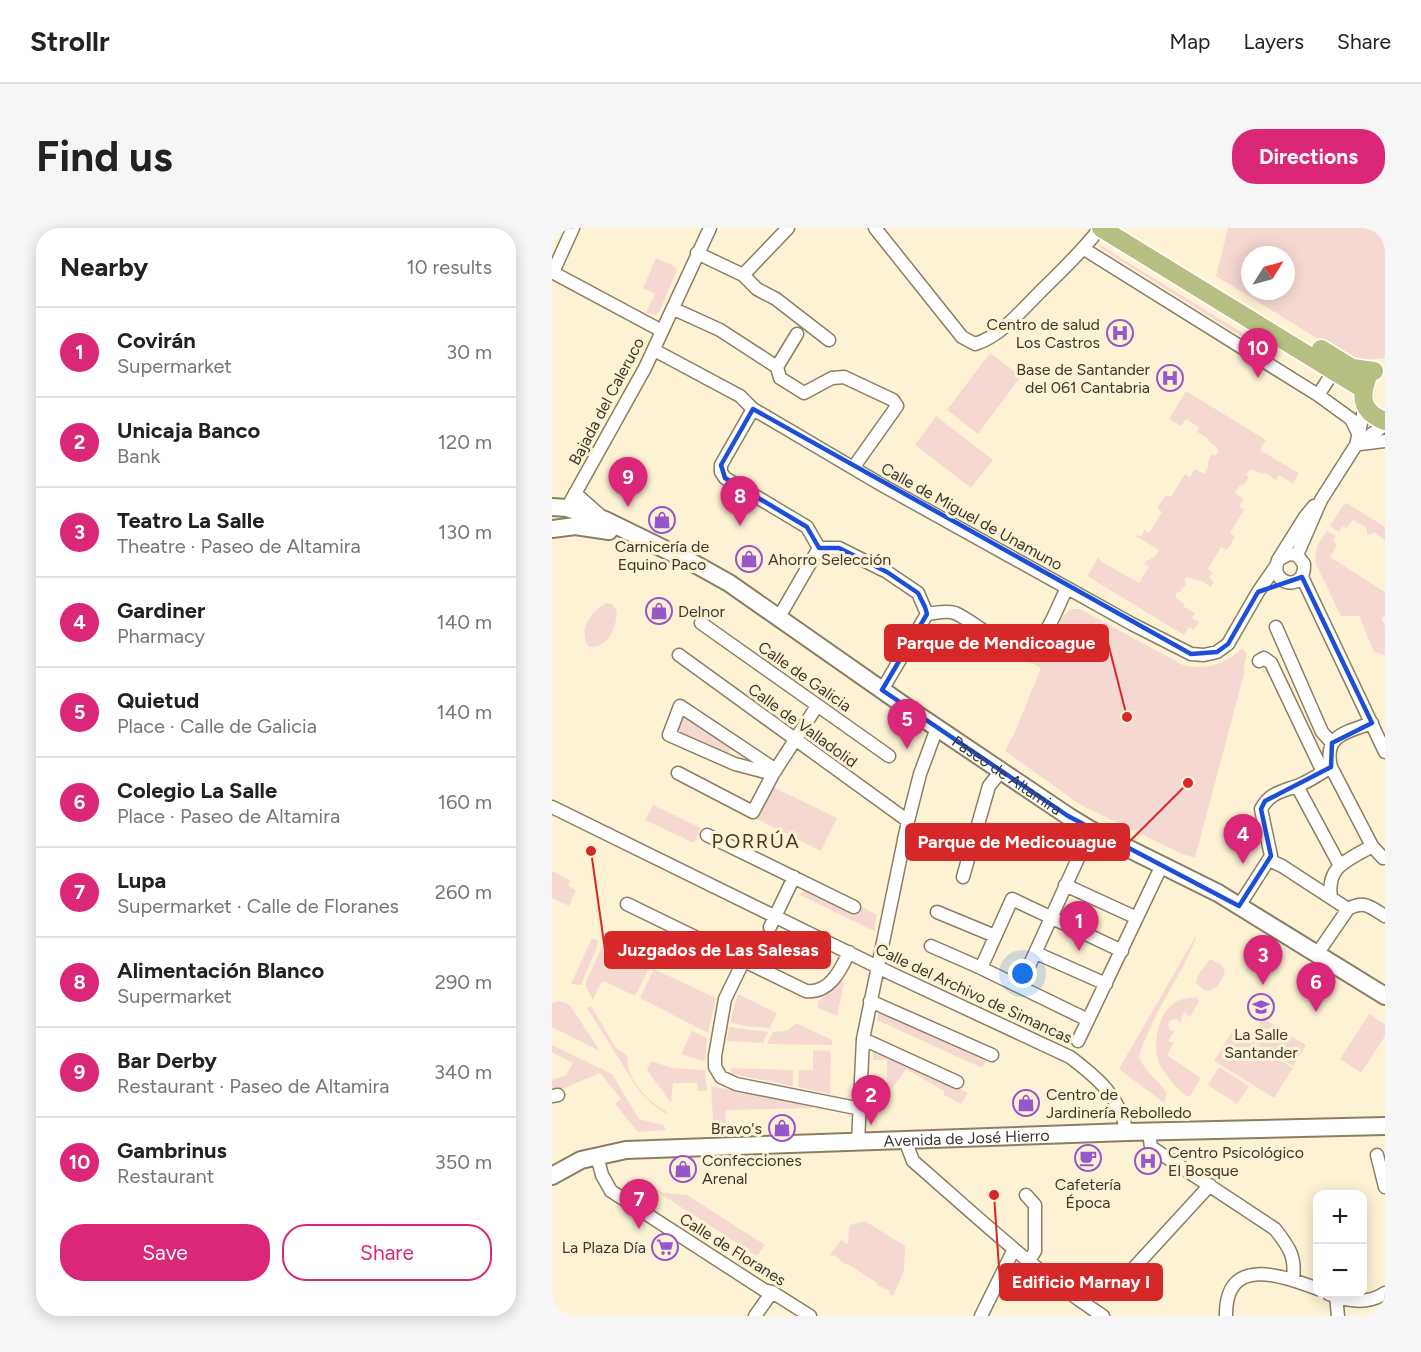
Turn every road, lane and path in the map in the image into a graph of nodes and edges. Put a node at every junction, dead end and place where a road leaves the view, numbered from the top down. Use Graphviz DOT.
graph roads {
  1 [pos="573,228"];
  2 [pos="710,228"];
  3 [pos="788,228"];
  4 [pos="874,228"];
  5 [pos="1100,228"];
  6 [pos="1123,228"];
  7 [pos="1084,249"];
  8 [pos="697,253"];
  9 [pos="552,272"];
  10 [pos="743,275"];
  11 [pos="674,309"];
  12 [pos="662,331"];
  13 [pos="797,334"];
  14 [pos="829,340"];
  15 [pos="654,350"];
  16 [pos="777,367"];
  17 [pos="1380,369"];
  18 [pos="1334,371"];
  19 [pos="1318,394"];
  20 [pos="1364,398"];
  21 [pos="753,409"];
  22 [pos="1385,423"];
  23 [pos="1357,439"];
  24 [pos="1385,441"];
  25 [pos="853,468"];
  26 [pos="1320,500"];
  27 [pos="565,503"];
  28 [pos="552,518"];
  29 [pos="552,529"];
  30 [pos="642,539"];
  31 [pos="819,548"];
  32 [pos="1297,555"];
  33 [pos="1277,563"];
  34 [pos="1302,577"];
  35 [pos="1285,582"];
  36 [pos="1067,588"];
  37 [pos="1258,592"];
  38 [pos="927,614"];
  39 [pos="778,617"];
  40 [pos="701,623"];
  41 [pos="1276,627"];
  42 [pos="679,655"];
  43 [pos="1258,661"];
  44 [pos="882,690"];
  45 [pos="818,706"];
  46 [pos="1372,723"];
  47 [pos="937,728"];
  48 [pos="796,740"];
  49 [pos="1332,743"];
  50 [pos="1383,743"];
  51 [pos="889,756"];
  52 [pos="1327,770"];
  53 [pos="1001,771"];
  54 [pos="775,772"];
  55 [pos="678,773"];
  56 [pos="1297,786"];
  57 [pos="552,807"];
  58 [pos="908,821"];
  59 [pos="1091,830"];
  60 [pos="707,835"];
  61 [pos="904,840"];
  62 [pos="1372,846"];
  63 [pos="950,851"];
  64 [pos="1385,857"];
  65 [pos="1269,860"];
  66 [pos="1340,864"];
  67 [pos="1162,865"];
  68 [pos="794,877"];
  69 [pos="963,877"];
  70 [pos="1065,885"];
  71 [pos="1331,898"];
  72 [pos="627,903"];
  73 [pos="1239,906"];
  74 [pos="854,907"];
  75 [pos="1347,909"];
  76 [pos="937,912"];
  77 [pos="1385,916"];
  78 [pos="1052,917"];
  79 [pos="1137,918"];
  80 [pos="773,922"];
  81 [pos="995,936"];
  82 [pos="931,946"];
  83 [pos="760,950"];
  84 [pos="1122,951"];
  85 [pos="849,952"];
  86 [pos="1036,953"];
  87 [pos="1317,954"];
  88 [pos="749,962"];
  89 [pos="878,967"];
  90 [pos="981,968"];
  91 [pos="1106,984"];
  92 [pos="1020,986"];
  93 [pos="1384,993"];
  94 [pos="870,1001"];
  95 [pos="1088,1020"];
  96 [pos="863,1039"];
  97 [pos="1078,1041"];
  98 [pos="992,1055"];
  99 [pos="957,1082"];
  100 [pos="861,1109"];
  101 [pos="1385,1126"];
  102 [pos="1127,1132"];
  103 [pos="1149,1132"];
  104 [pos="905,1140"];
  105 [pos="858,1142"];
  106 [pos="1377,1155"];
  107 [pos="597,1156"];
  108 [pos="552,1176"];
  109 [pos="1210,1185"];
  110 [pos="1385,1187"];
  111 [pos="1026,1195"];
  112 [pos="1014,1249"];
  113 [pos="1029,1262"];
  114 [pos="1293,1280"];
  115 [pos="1121,1282"];
  116 [pos="1313,1288"];
  117 [pos="772,1292"];
  118 [pos="1385,1293"];
  119 [pos="1334,1298"];
  120 [pos="1346,1298"];
  121 [pos="755,1316"];
  122 [pos="810,1316"];
  123 [pos="981,1316"];
  124 [pos="1103,1316"];
  125 [pos="1226,1316"];
  126 [pos="1338,1316"];
  1 -- 9 [label="street"];
  2 -- 8 [label="street, Bajada del Caleruco"];
  3 -- 10 [label="street"];
  4 -- 7 [label="street"];
  5 -- 7 [label="street"];
  5 -- 18 [label="main road"];
  6 -- 17 [label="main road"];
  7 -- 19 [label="street"];
  8 -- 10 [label="street"];
  8 -- 11 [label="street, Bajada del Caleruco"];
  9 -- 12 [label="street"];
  10 -- 14 [label="street"];
  11 -- 12 [label="street, Bajada del Caleruco"];
  11 -- 16 [label="street"];
  12 -- 15 [label="street, Bajada del Caleruco"];
  13 -- 16 [label="street"];
  15 -- 21 [label="street, Calle de Miguel de Unamuno"];
  15 -- 27 [label="street, Bajada del Caleruco"];
  16 -- 25 [label="street"];
  17 -- 20 [label="main road"];
  18 -- 19 [label="street"];
  18 -- 20 [label="main road"];
  19 -- 23 [label="street"];
  20 -- 22 [label="main road"];
  20 -- 23 [label="street, Calle de Miguel de Unamuno"];
  21 -- 25 [label="street, Calle de Miguel de Unamuno"];
  21 -- 31 [label="street"];
  22 -- 23 [label="street, Calle de Miguel de Unamuno"];
  23 -- 24 [label="street"];
  23 -- 26 [label="street, Calle de Miguel de Unamuno"];
  25 -- 36 [label="street, Calle de Miguel de Unamuno"];
  26 -- 32 [label="street, Calle de Miguel de Unamuno"];
  26 -- 33 [label="street, Calle de Miguel de Unamuno"];
  27 -- 28 [label="main road"];
  27 -- 30 [label="main road, Paseo de Altamira"];
  29 -- 30 [label="main road, Paseo de Altamira"];
  30 -- 39 [label="main road, Paseo de Altamira"];
  31 -- 38 [label="street"];
  31 -- 39 [label="street"];
  32 -- 33 [label="street"];
  32 -- 34 [label="street"];
  33 -- 35 [label="street"];
  33 -- 37 [label="street, Calle de Miguel de Unamuno"];
  34 -- 35 [label="street"];
  34 -- 46 [label="street"];
  35 -- 37 [label="street"];
  36 -- 37 [label="street, Calle de Miguel de Unamuno"];
  36 -- 38 [label="street"];
  38 -- 44 [label="street"];
  39 -- 44 [label="main road, Paseo de Altamira"];
  40 -- 45 [label="street, Calle de Galicia"];
  41 -- 49 [label="street"];
  42 -- 48 [label="street, Calle de Valladolid"];
  43 -- 52 [label="street"];
  44 -- 47 [label="main road, Paseo de Altamira"];
  45 -- 48 [label="street"];
  45 -- 51 [label="street, Calle de Galicia"];
  46 -- 49 [label="street"];
  46 -- 50 [label="street"];
  47 -- 53 [label="main road, Paseo de Altamira"];
  47 -- 58 [label="street"];
  48 -- 54 [label="street"];
  48 -- 58 [label="street, Calle de Valladolid"];
  49 -- 52 [label="street"];
  52 -- 56 [label="street"];
  52 -- 62 [label="street"];
  53 -- 59 [label="main road, Paseo de Altamira"];
  53 -- 69 [label="street"];
  54 -- 54 [label="street"];
  54 -- 55 [label="street"];
  56 -- 65 [label="street"];
  56 -- 66 [label="street"];
  57 -- 80 [label="street, Calle del Archivo de Simancas"];
  58 -- 61 [label="street"];
  59 -- 67 [label="main road, Paseo de Altamira"];
  59 -- 70 [label="street"];
  60 -- 68 [label="street"];
  61 -- 63 [label="street"];
  61 -- 89 [label="street"];
  62 -- 64 [label="street"];
  62 -- 66 [label="street"];
  65 -- 71 [label="street"];
  65 -- 73 [label="street"];
  66 -- 71 [label="street"];
  67 -- 73 [label="main road, Paseo de Altamira"];
  67 -- 79 [label="street"];
  68 -- 74 [label="street"];
  68 -- 80 [label="street"];
  70 -- 78 [label="street"];
  70 -- 79 [label="street"];
  71 -- 75 [label="street"];
  72 -- 88 [label="street"];
  73 -- 87 [label="main road, Paseo de Altamira"];
  75 -- 77 [label="street"];
  75 -- 87 [label="street"];
  76 -- 81 [label="street"];
  78 -- 81 [label="street"];
  78 -- 84 [label="street"];
  78 -- 86 [label="street"];
  79 -- 84 [label="street"];
  80 -- 85 [label="street, Calle del Archivo de Simancas"];
  81 -- 90 [label="street"];
  82 -- 90 [label="street"];
  83 -- 88 [label="street"];
  84 -- 91 [label="street"];
  85 -- 88 [label="street"];
  85 -- 89 [label="street, Calle del Archivo de Simancas"];
  86 -- 91 [label="street"];
  86 -- 92 [label="street"];
  87 -- 93 [label="main road, Paseo de Altamira"];
  88 -- 100 [label="street"];
  89 -- 94 [label="street"];
  89 -- 102 [label="street, Calle del Archivo de Simancas"];
  90 -- 92 [label="street"];
  91 -- 95 [label="street"];
  92 -- 95 [label="street"];
  94 -- 96 [label="street"];
  94 -- 98 [label="street"];
  95 -- 97 [label="street"];
  96 -- 99 [label="street"];
  96 -- 100 [label="street"];
  100 -- 105 [label="street"];
  101 -- 103 [label="main road, Avenida de José Hierro"];
  102 -- 103 [label="main road, Avenida de José Hierro"];
  102 -- 104 [label="main road, Avenida de José Hierro"];
  103 -- 109 [label="street"];
  104 -- 105 [label="main road, Avenida de José Hierro"];
  104 -- 112 [label="street"];
  105 -- 107 [label="main road, Avenida de José Hierro"];
  106 -- 110 [label="street"];
  107 -- 108 [label="main road, Avenida de José Hierro"];
  107 -- 117 [label="street, Calle de Floranes"];
  109 -- 114 [label="street"];
  109 -- 115 [label="street"];
  111 -- 113 [label="street"];
  112 -- 113 [label="street"];
  112 -- 123 [label="street"];
  113 -- 124 [label="street"];
  114 -- 116 [label="street"];
  114 -- 125 [label="street"];
  117 -- 121 [label="street"];
  117 -- 122 [label="street, Calle de Floranes"];
  118 -- 120 [label="street"];
  119 -- 126 [label="street"];
}
